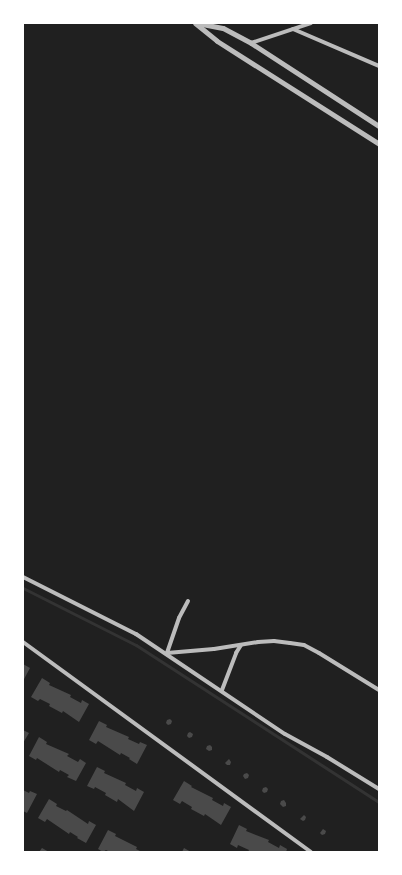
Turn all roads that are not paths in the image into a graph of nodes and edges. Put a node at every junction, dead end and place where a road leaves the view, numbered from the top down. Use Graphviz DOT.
graph roads {
  1 [pos="196,23"];
  2 [pos="311,23"];
  3 [pos="293,29"];
  4 [pos="251,43"];
  5 [pos="379,66"];
  6 [pos="379,126"];
  7 [pos="379,144"];
  8 [pos="23,577"];
  9 [pos="188,601"];
  10 [pos="23,642"];
  11 [pos="241,645"];
  12 [pos="167,653"];
  13 [pos="222,690"];
  14 [pos="379,690"];
  15 [pos="379,789"];
  16 [pos="311,852"];
  1 -- 4 [label="street"];
  1 -- 7 [label="street"];
  2 -- 3 [label="street"];
  3 -- 4 [label="street"];
  3 -- 5 [label="street"];
  4 -- 6 [label="street"];
  8 -- 12 [label="street"];
  9 -- 12 [label="street"];
  10 -- 16 [label="street"];
  11 -- 12 [label="street"];
  11 -- 13 [label="street"];
  11 -- 14 [label="street"];
  12 -- 13 [label="street"];
  13 -- 15 [label="street"];
}
